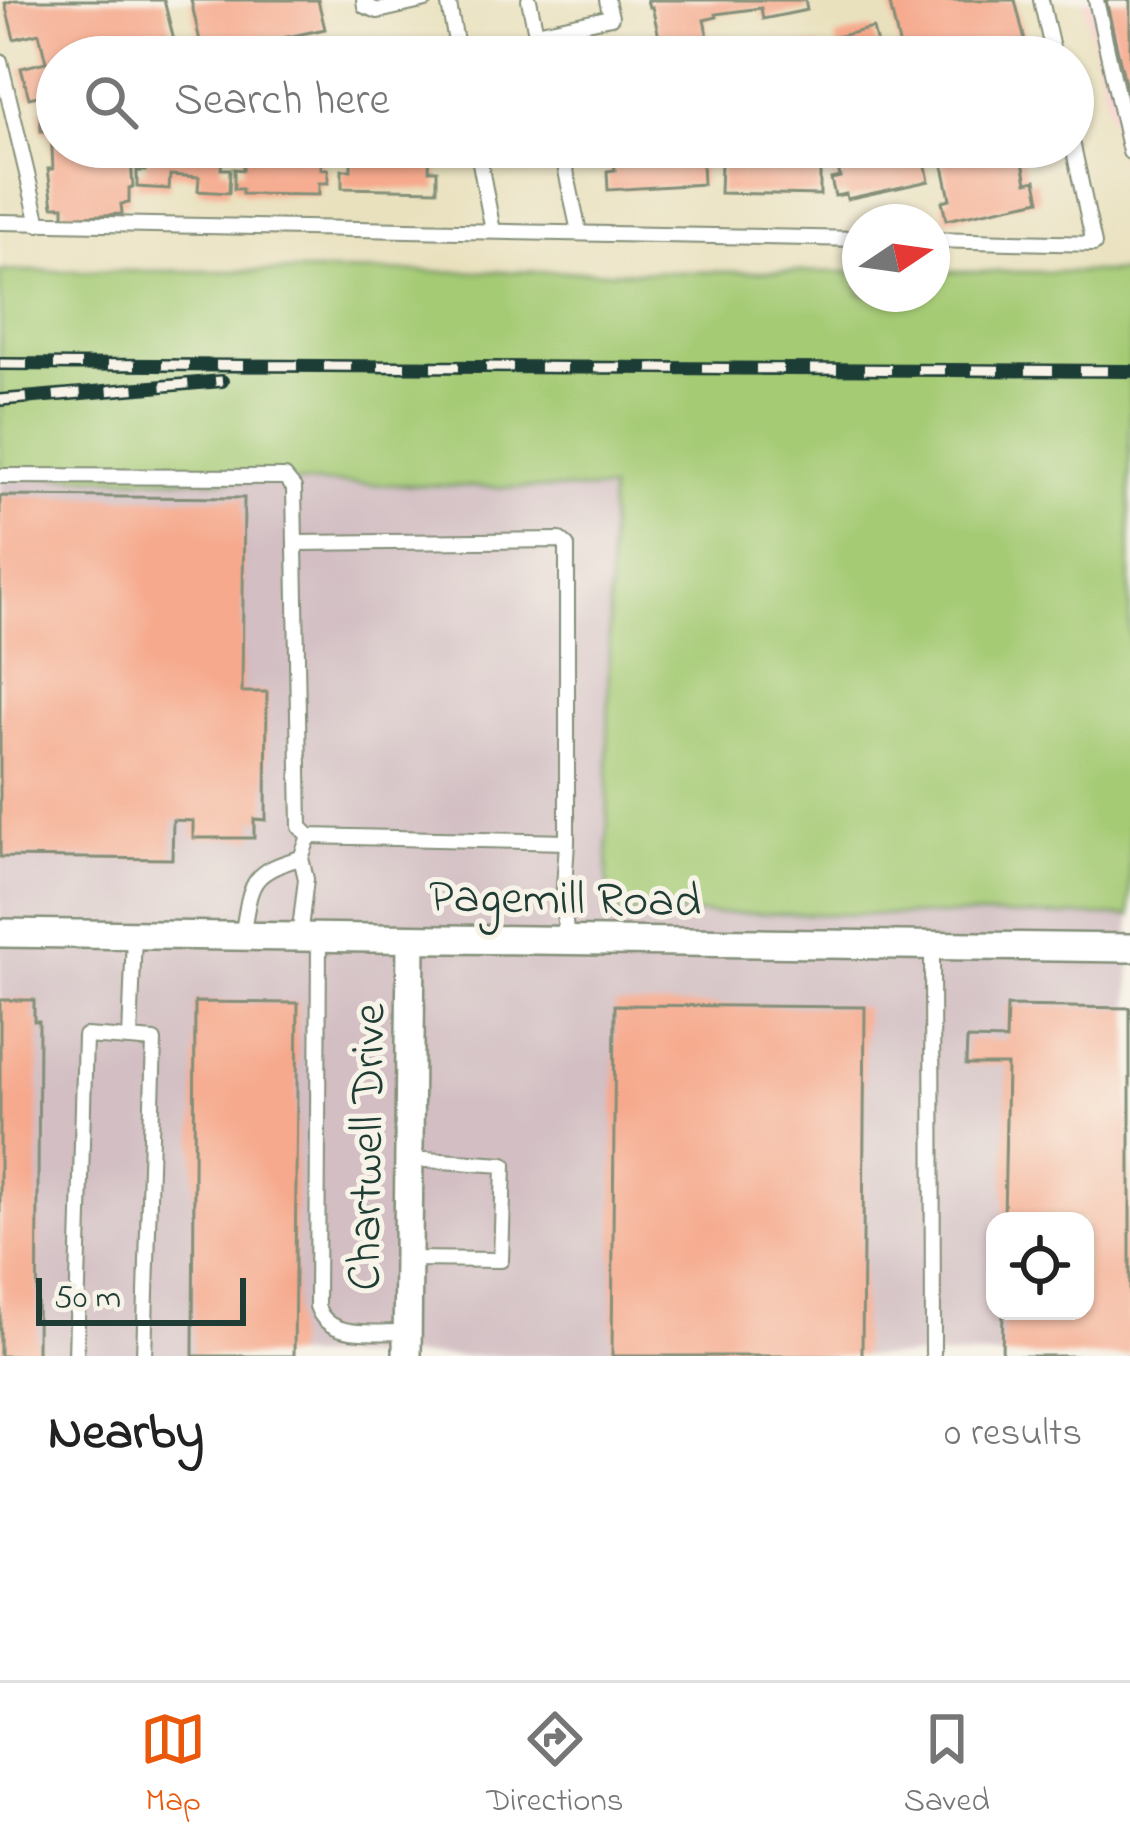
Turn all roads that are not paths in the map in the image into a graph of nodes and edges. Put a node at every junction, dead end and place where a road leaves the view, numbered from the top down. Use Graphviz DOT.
graph roads {
  1 [pos="364,0"];
  2 [pos="426,0"];
  3 [pos="448,0"];
  4 [pos="529,0"];
  5 [pos="607,0"];
  6 [pos="1041,0"];
  7 [pos="1096,0"];
  8 [pos="536,33"];
  9 [pos="455,36"];
  10 [pos="537,36"];
  11 [pos="1049,36"];
  12 [pos="0,61"];
  13 [pos="1130,152"];
  14 [pos="481,168"];
  15 [pos="566,168"];
  16 [pos="1078,168"];
  17 [pos="0,222"];
  18 [pos="39,224"];
  19 [pos="494,232"];
  20 [pos="580,232"];
  21 [pos="842,238"];
  22 [pos="950,240"];
  23 [pos="0,476"];
  24 [pos="296,543"];
  25 [pos="310,836"];
  26 [pos="567,842"];
  27 [pos="301,858"];
  28 [pos="0,933"];
  29 [pos="134,935"];
  30 [pos="242,937"];
  31 [pos="309,938"];
  32 [pos="411,940"];
  33 [pos="567,941"];
  34 [pos="932,944"];
  35 [pos="1130,948"];
  36 [pos="130,1039"];
  37 [pos="409,1159"];
  38 [pos="408,1258"];
  39 [pos="407,1344"];
  40 [pos="933,1353"];
  41 [pos="76,1356"];
  42 [pos="145,1356"];
  1 -- 2 [label="lane"];
  3 -- 9 [label="lane"];
  4 -- 8 [label="lane"];
  5 -- 8 [label="lane"];
  6 -- 11 [label="lane"];
  7 -- 13 [label="lane"];
  8 -- 10 [label="lane"];
  12 -- 18 [label="lane"];
  14 -- 19 [label="lane"];
  15 -- 20 [label="lane"];
  16 -- 22 [label="lane"];
  17 -- 18 [label="lane"];
  18 -- 19 [label="lane"];
  19 -- 20 [label="lane"];
  20 -- 21 [label="lane"];
  23 -- 24 [label="lane"];
  24 -- 25 [label="lane"];
  24 -- 26 [label="lane"];
  25 -- 26 [label="lane"];
  25 -- 27 [label="lane"];
  26 -- 33 [label="lane"];
  27 -- 30 [label="lane"];
  27 -- 31 [label="lane"];
  28 -- 29 [label="street, Pagemill Road"];
  29 -- 30 [label="street, Pagemill Road"];
  29 -- 36 [label="lane"];
  30 -- 31 [label="street, Pagemill Road"];
  31 -- 32 [label="street, Pagemill Road"];
  31 -- 39 [label="lane"];
  32 -- 33 [label="street, Pagemill Road"];
  32 -- 37 [label="street, Chartwell Drive"];
  33 -- 34 [label="street, Pagemill Road"];
  34 -- 35 [label="street, Pagemill Road"];
  34 -- 40 [label="lane"];
  36 -- 41 [label="lane"];
  36 -- 42 [label="lane"];
  37 -- 38 [label="street, Chartwell Drive"];
  37 -- 38 [label="lane"];
  38 -- 39 [label="street, Chartwell Drive"];
}
